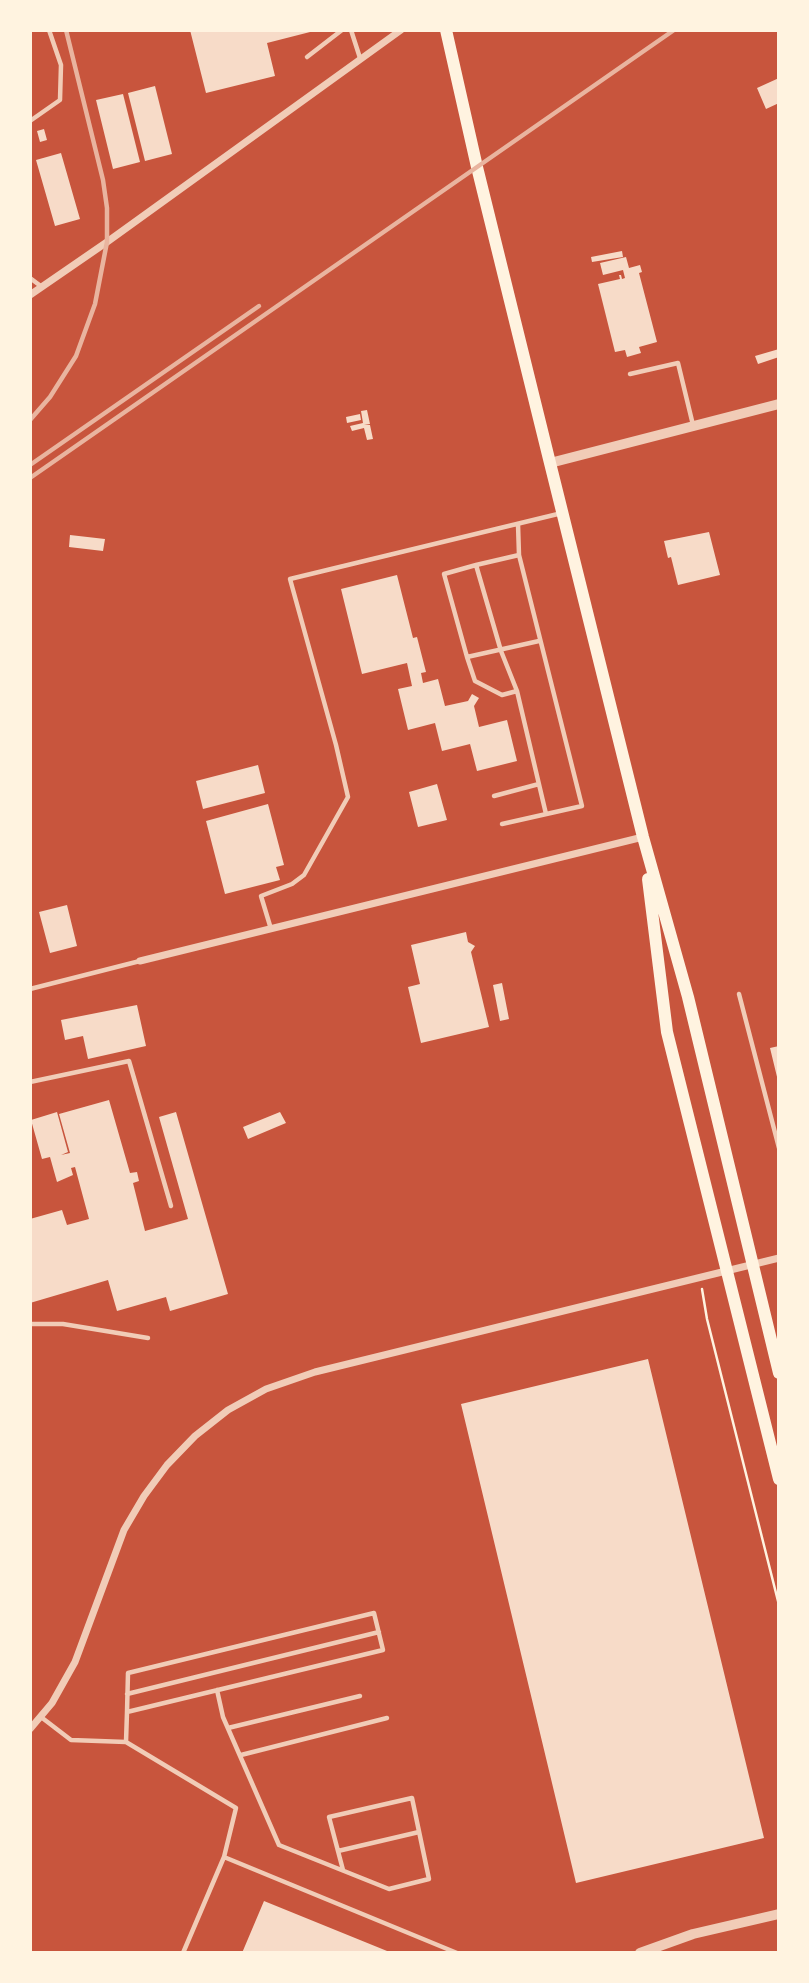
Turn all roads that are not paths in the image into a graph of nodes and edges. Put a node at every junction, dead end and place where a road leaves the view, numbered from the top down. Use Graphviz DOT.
graph roads {
  1 [pos="49,30"];
  2 [pos="342,30"];
  3 [pos="351,30"];
  4 [pos="401,30"];
  5 [pos="446,30"];
  6 [pos="307,57"];
  7 [pos="360,58"];
  8 [pos="30,121"];
  9 [pos="30,278"];
  10 [pos="42,287"];
  11 [pos="30,295"];
  12 [pos="630,374"];
  13 [pos="779,404"];
  14 [pos="693,426"];
  15 [pos="550,463"];
  16 [pos="562,513"];
  17 [pos="518,524"];
  18 [pos="519,555"];
  19 [pos="476,565"];
  20 [pos="539,641"];
  21 [pos="502,651"];
  22 [pos="467,657"];
  23 [pos="517,691"];
  24 [pos="539,784"];
  25 [pos="494,796"];
  26 [pos="546,814"];
  27 [pos="502,824"];
  28 [pos="643,837"];
  29 [pos="271,929"];
  30 [pos="140,961"];
  31 [pos="30,989"];
  32 [pos="739,994"];
  33 [pos="30,1082"];
  34 [pos="779,1148"];
  35 [pos="171,1206"];
  36 [pos="779,1258"];
  37 [pos="751,1265"];
  38 [pos="726,1270"];
  39 [pos="30,1324"];
  40 [pos="148,1338"];
  41 [pos="779,1373"];
  42 [pos="779,1479"];
  43 [pos="379,1632"];
  44 [pos="217,1690"];
  45 [pos="127,1694"];
  46 [pos="360,1696"];
  47 [pos="127,1712"];
  48 [pos="40,1717"];
  49 [pos="387,1718"];
  50 [pos="228,1728"];
  51 [pos="30,1729"];
  52 [pos="126,1742"];
  53 [pos="241,1755"];
  54 [pos="419,1832"];
  55 [pos="338,1851"];
  56 [pos="224,1857"];
  57 [pos="342,1870"];
  58 [pos="779,1914"];
  59 [pos="183,1953"];
  60 [pos="457,1953"];
  61 [pos="640,1953"];
  1 -- 8 [label="lane"];
  2 -- 6 [label="lane"];
  3 -- 7 [label="lane"];
  4 -- 7 [label="street"];
  5 -- 15 [label="main road"];
  7 -- 10 [label="street"];
  9 -- 10 [label="lane"];
  10 -- 11 [label="street"];
  12 -- 14 [label="lane"];
  13 -- 14 [label="street"];
  14 -- 15 [label="street"];
  15 -- 16 [label="main road"];
  16 -- 17 [label="lane"];
  16 -- 28 [label="main road"];
  17 -- 18 [label="lane"];
  17 -- 29 [label="lane"];
  18 -- 19 [label="lane"];
  18 -- 20 [label="lane"];
  19 -- 21 [label="lane"];
  19 -- 22 [label="lane"];
  20 -- 21 [label="lane"];
  20 -- 26 [label="lane"];
  21 -- 22 [label="lane"];
  21 -- 23 [label="lane"];
  22 -- 23 [label="lane"];
  23 -- 24 [label="lane"];
  24 -- 25 [label="lane"];
  24 -- 26 [label="lane"];
  26 -- 27 [label="lane"];
  28 -- 29 [label="street"];
  28 -- 37 [label="main road"];
  28 -- 38 [label="main road"];
  29 -- 30 [label="street"];
  30 -- 31 [label="lane"];
  32 -- 34 [label="lane"];
  33 -- 35 [label="lane"];
  36 -- 37 [label="street"];
  37 -- 38 [label="street"];
  37 -- 41 [label="main road"];
  38 -- 42 [label="main road"];
  38 -- 48 [label="street"];
  39 -- 40 [label="lane"];
  43 -- 44 [label="lane"];
  43 -- 45 [label="lane"];
  43 -- 45 [label="lane"];
  44 -- 47 [label="lane"];
  44 -- 50 [label="lane"];
  45 -- 47 [label="lane"];
  46 -- 50 [label="lane"];
  47 -- 52 [label="lane"];
  48 -- 51 [label="street"];
  48 -- 52 [label="lane"];
  49 -- 53 [label="lane"];
  50 -- 53 [label="lane"];
  52 -- 56 [label="lane"];
  53 -- 57 [label="lane"];
  54 -- 55 [label="lane"];
  54 -- 55 [label="lane"];
  54 -- 57 [label="lane"];
  55 -- 57 [label="lane"];
  56 -- 59 [label="lane"];
  56 -- 60 [label="lane"];
  58 -- 61 [label="street"];
}
